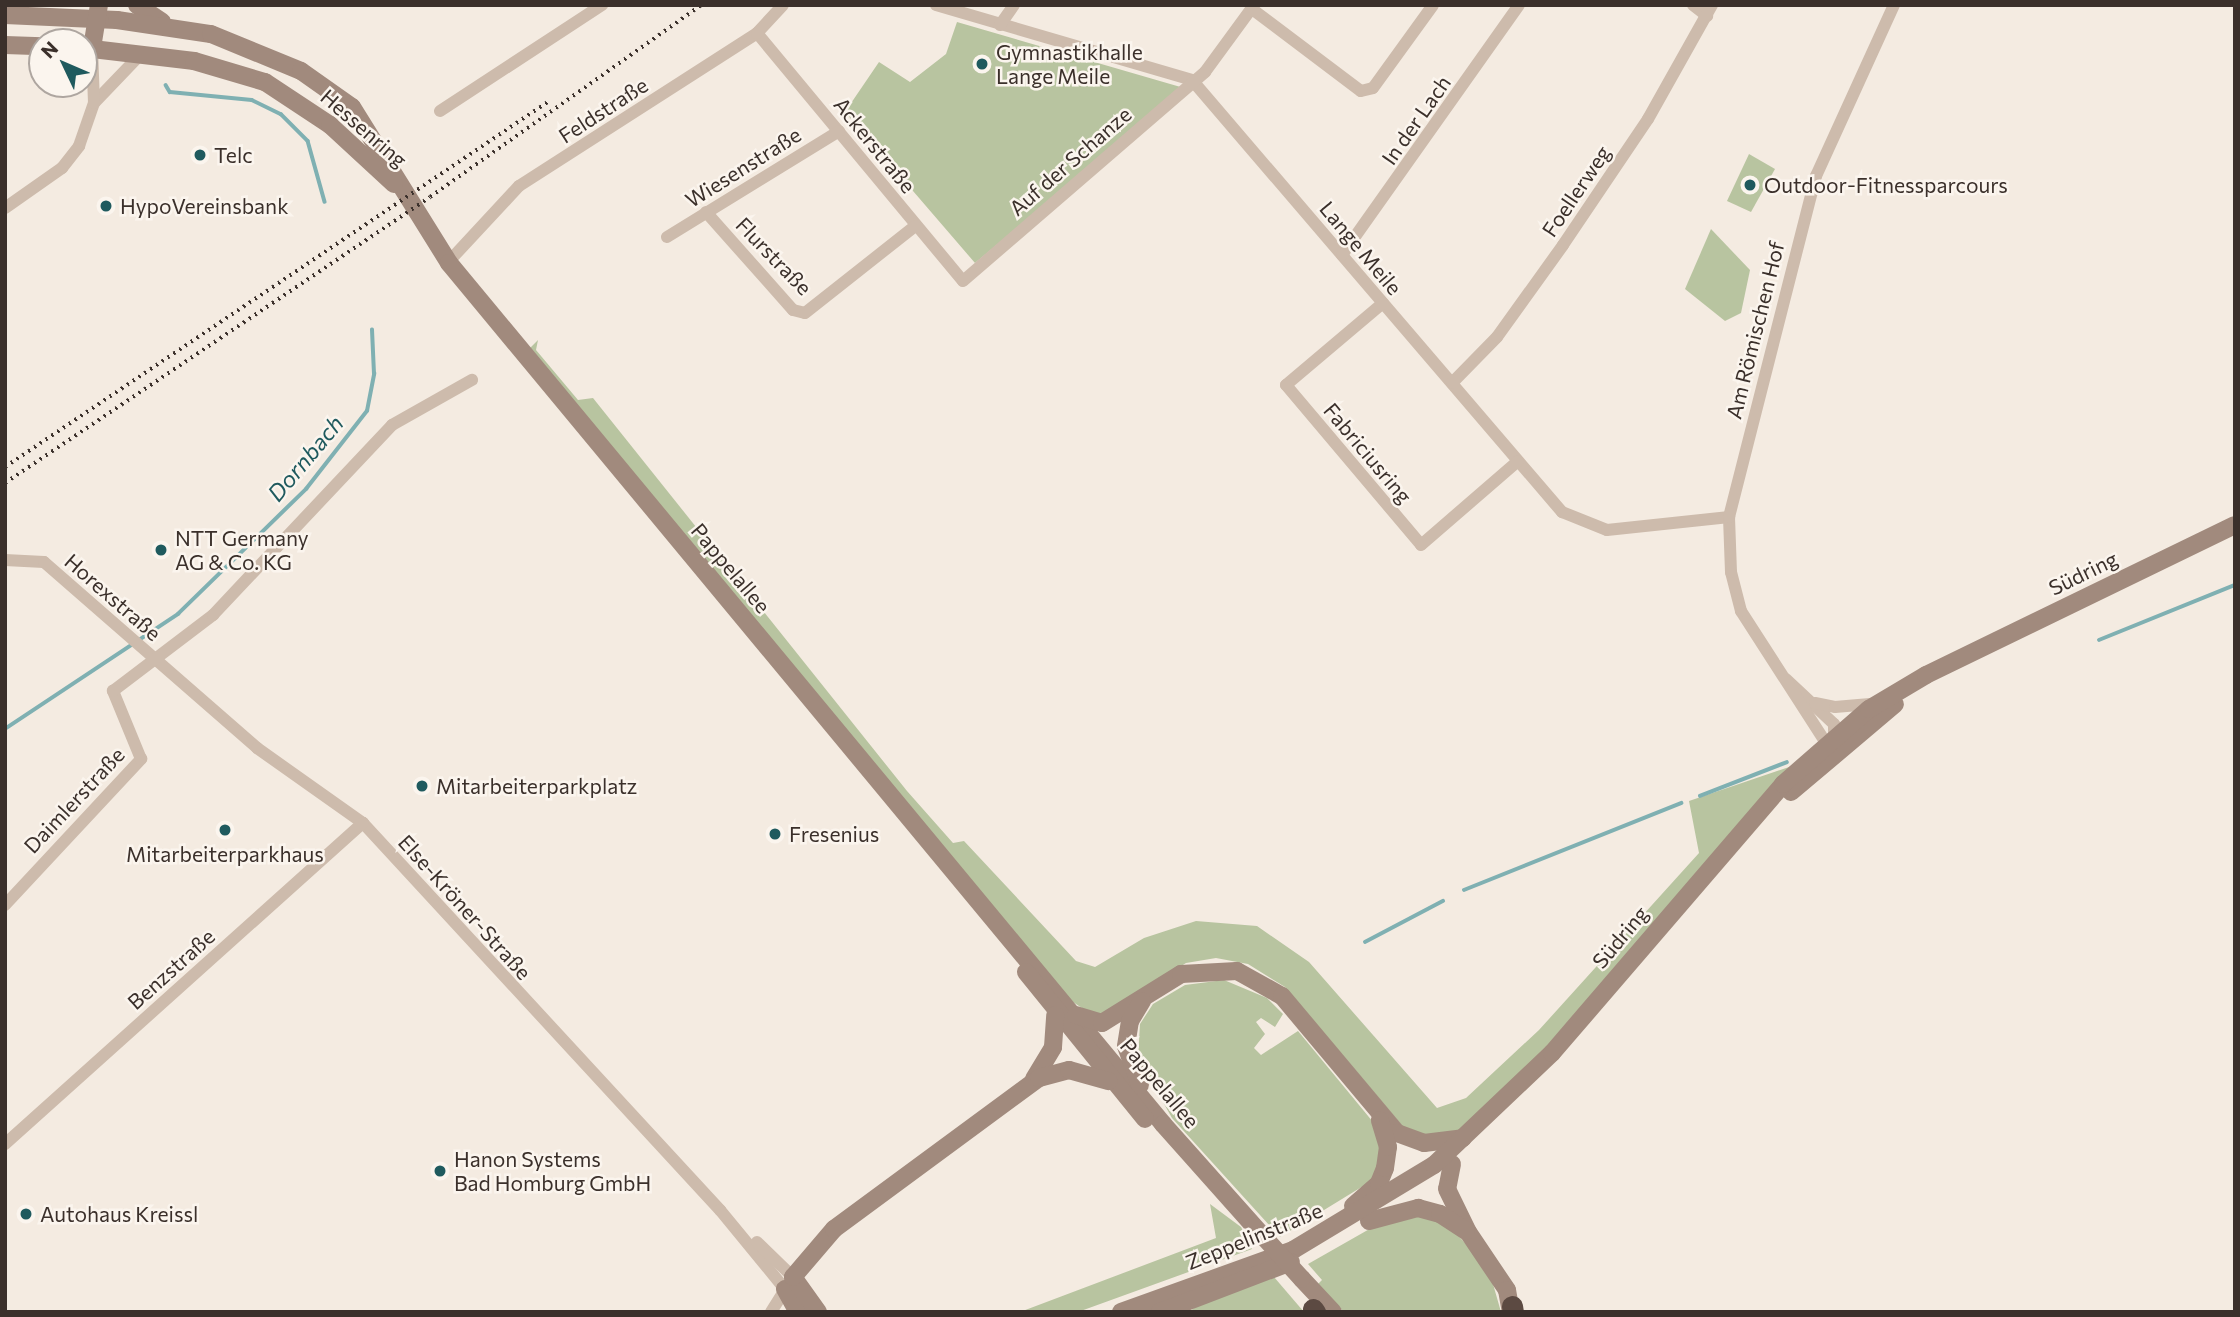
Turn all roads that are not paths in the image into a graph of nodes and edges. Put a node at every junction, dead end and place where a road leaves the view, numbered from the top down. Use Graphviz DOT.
graph roads {
  1 [pos="50,5"];
  2 [pos="137,5"];
  3 [pos="602,5"];
  4 [pos="783,5"];
  5 [pos="936,5"];
  6 [pos="1014,5"];
  7 [pos="1433,5"];
  8 [pos="1519,5"];
  9 [pos="1693,5"];
  10 [pos="1894,5"];
  11 [pos="1253,7"];
  12 [pos="1710,10"];
  13 [pos="97,12"];
  14 [pos="5,15"];
  15 [pos="32,16"];
  16 [pos="1000,25"];
  17 [pos="168,26"];
  18 [pos="757,33"];
  19 [pos="5,45"];
  20 [pos="28,46"];
  21 [pos="98,49"];
  22 [pos="141,54"];
  23 [pos="1192,80"];
  24 [pos="93,98"];
  25 [pos="94,103"];
  26 [pos="440,111"];
  27 [pos="839,131"];
  28 [pos="399,188"];
  29 [pos="5,208"];
  30 [pos="706,212"];
  31 [pos="915,226"];
  32 [pos="427,229"];
  33 [pos="667,237"];
  34 [pos="1342,254"];
  35 [pos="453,257"];
  36 [pos="963,281"];
  37 [pos="470,286"];
  38 [pos="1383,303"];
  39 [pos="472,380"];
  40 [pos="1452,383"];
  41 [pos="1518,461"];
  42 [pos="1729,517"];
  43 [pos="2235,525"];
  44 [pos="5,560"];
  45 [pos="155,660"];
  46 [pos="1952,663"];
  47 [pos="1776,669"];
  48 [pos="1880,702"];
  49 [pos="1815,703"];
  50 [pos="1836,739"];
  51 [pos="363,823"];
  52 [pos="960,877"];
  53 [pos="5,905"];
  54 [pos="1145,996"];
  55 [pos="1055,1015"];
  56 [pos="1075,1015"];
  57 [pos="1114,1085"];
  58 [pos="1026,1086"];
  59 [pos="1377,1113"];
  60 [pos="1163,1124"];
  61 [pos="1470,1136"];
  62 [pos="5,1144"];
  63 [pos="1443,1164"];
  64 [pos="1369,1221"];
  65 [pos="1468,1232"];
  66 [pos="1259,1236"];
  67 [pos="815,1248"];
  68 [pos="1251,1265"];
  69 [pos="789,1283"];
  70 [pos="1184,1307"];
  71 [pos="1512,1310"];
  72 [pos="1319,1311"];
  73 [pos="771,1312"];
  74 [pos="798,1312"];
  75 [pos="819,1312"];
  76 [pos="1121,1312"];
  77 [pos="1160,1312"];
  1 -- 15 [label="street"];
  2 -- 17 [label="street"];
  3 -- 26 [label="street"];
  4 -- 18 [label="street, Feldstraße"];
  5 -- 16 [label="street"];
  6 -- 16 [label="street"];
  7 -- 11 [label="street"];
  8 -- 34 [label="street, In der Lach"];
  9 -- 12 [label="street"];
  10 -- 42 [label="street, Am Römischen Hof"];
  11 -- 23 [label="street, Auf der Schanze"];
  12 -- 40 [label="street, Foellerweg"];
  13 -- 15 [label="street, Hessenring"];
  13 -- 17 [label="street, Hessenring"];
  14 -- 15 [label="street, Hessenring"];
  16 -- 23 [label="street"];
  17 -- 28 [label="street, Hessenring"];
  18 -- 27 [label="street, Ackerstraße"];
  18 -- 35 [label="street, Feldstraße"];
  19 -- 20 [label="street"];
  21 -- 22 [label="street, Hessenring"];
  22 -- 25 [label="street"];
  22 -- 28 [label="street, Hessenring"];
  23 -- 34 [label="street, Lange Meile"];
  23 -- 36 [label="street, Auf der Schanze"];
  24 -- 25 [label="street"];
  25 -- 29 [label="street"];
  27 -- 30 [label="street, Wiesenstraße"];
  27 -- 31 [label="street, Ackerstraße"];
  28 -- 32 [label="street, Pappelallee"];
  30 -- 31 [label="street, Flurstraße"];
  30 -- 33 [label="street, Wiesenstraße"];
  31 -- 36 [label="street, Ackerstraße"];
  32 -- 35 [label="street, Pappelallee"];
  32 -- 37 [label="street, Pappelallee"];
  34 -- 38 [label="street, Lange Meile"];
  35 -- 37 [label="street, Pappelallee"];
  37 -- 52 [label="street, Pappelallee"];
  38 -- 40 [label="street, Lange Meile"];
  38 -- 41 [label="street, Fabriciusring"];
  39 -- 45 [label="street, Daimlerstraße"];
  40 -- 41 [label="street, Lange Meile"];
  41 -- 42 [label="street, Lange Meile"];
  42 -- 47 [label="street, Am Römischen Hof"];
  43 -- 46 [label="street, Südring"];
  44 -- 45 [label="street, Horexstraße"];
  45 -- 51 [label="street, Else-Kröner-Straße"];
  45 -- 53 [label="street, Daimlerstraße"];
  46 -- 48 [label="street, Südring"];
  46 -- 50 [label="street, Südring"];
  47 -- 49 [label="street, Am Römischen Hof"];
  47 -- 50 [label="street, Am Römischen Hof"];
  48 -- 49 [label="street"];
  48 -- 50 [label="street, Südring"];
  49 -- 50 [label="street, Am Römischen Hof"];
  50 -- 61 [label="street, Südring"];
  50 -- 63 [label="street, Südring"];
  51 -- 62 [label="street, Benzstraße"];
  51 -- 69 [label="street, Else-Kröner-Straße"];
  52 -- 55 [label="street, Pappelallee"];
  52 -- 56 [label="street, Pappelallee"];
  54 -- 56 [label="street"];
  54 -- 59 [label="street"];
  54 -- 60 [label="street"];
  55 -- 57 [label="street, Pappelallee"];
  55 -- 58 [label="street"];
  56 -- 60 [label="street, Pappelallee"];
  57 -- 58 [label="street"];
  57 -- 66 [label="street, Pappelallee"];
  58 -- 67 [label="street"];
  59 -- 61 [label="street"];
  59 -- 68 [label="street"];
  60 -- 66 [label="street, Pappelallee"];
  61 -- 63 [label="street, Südring"];
  63 -- 64 [label="street, Zeppelinstraße"];
  63 -- 65 [label="street"];
  63 -- 68 [label="street, Zeppelinstraße"];
  64 -- 65 [label="street"];
  64 -- 70 [label="street, Zeppelinstraße"];
  65 -- 71 [label="street"];
  66 -- 72 [label="street, Pappelallee"];
  67 -- 69 [label="street"];
  67 -- 75 [label="street"];
  68 -- 76 [label="street, Zeppelinstraße"];
  69 -- 73 [label="street"];
  69 -- 74 [label="street"];
  69 -- 75 [label="street"];
  70 -- 77 [label="street, Zeppelinstraße"];
}
